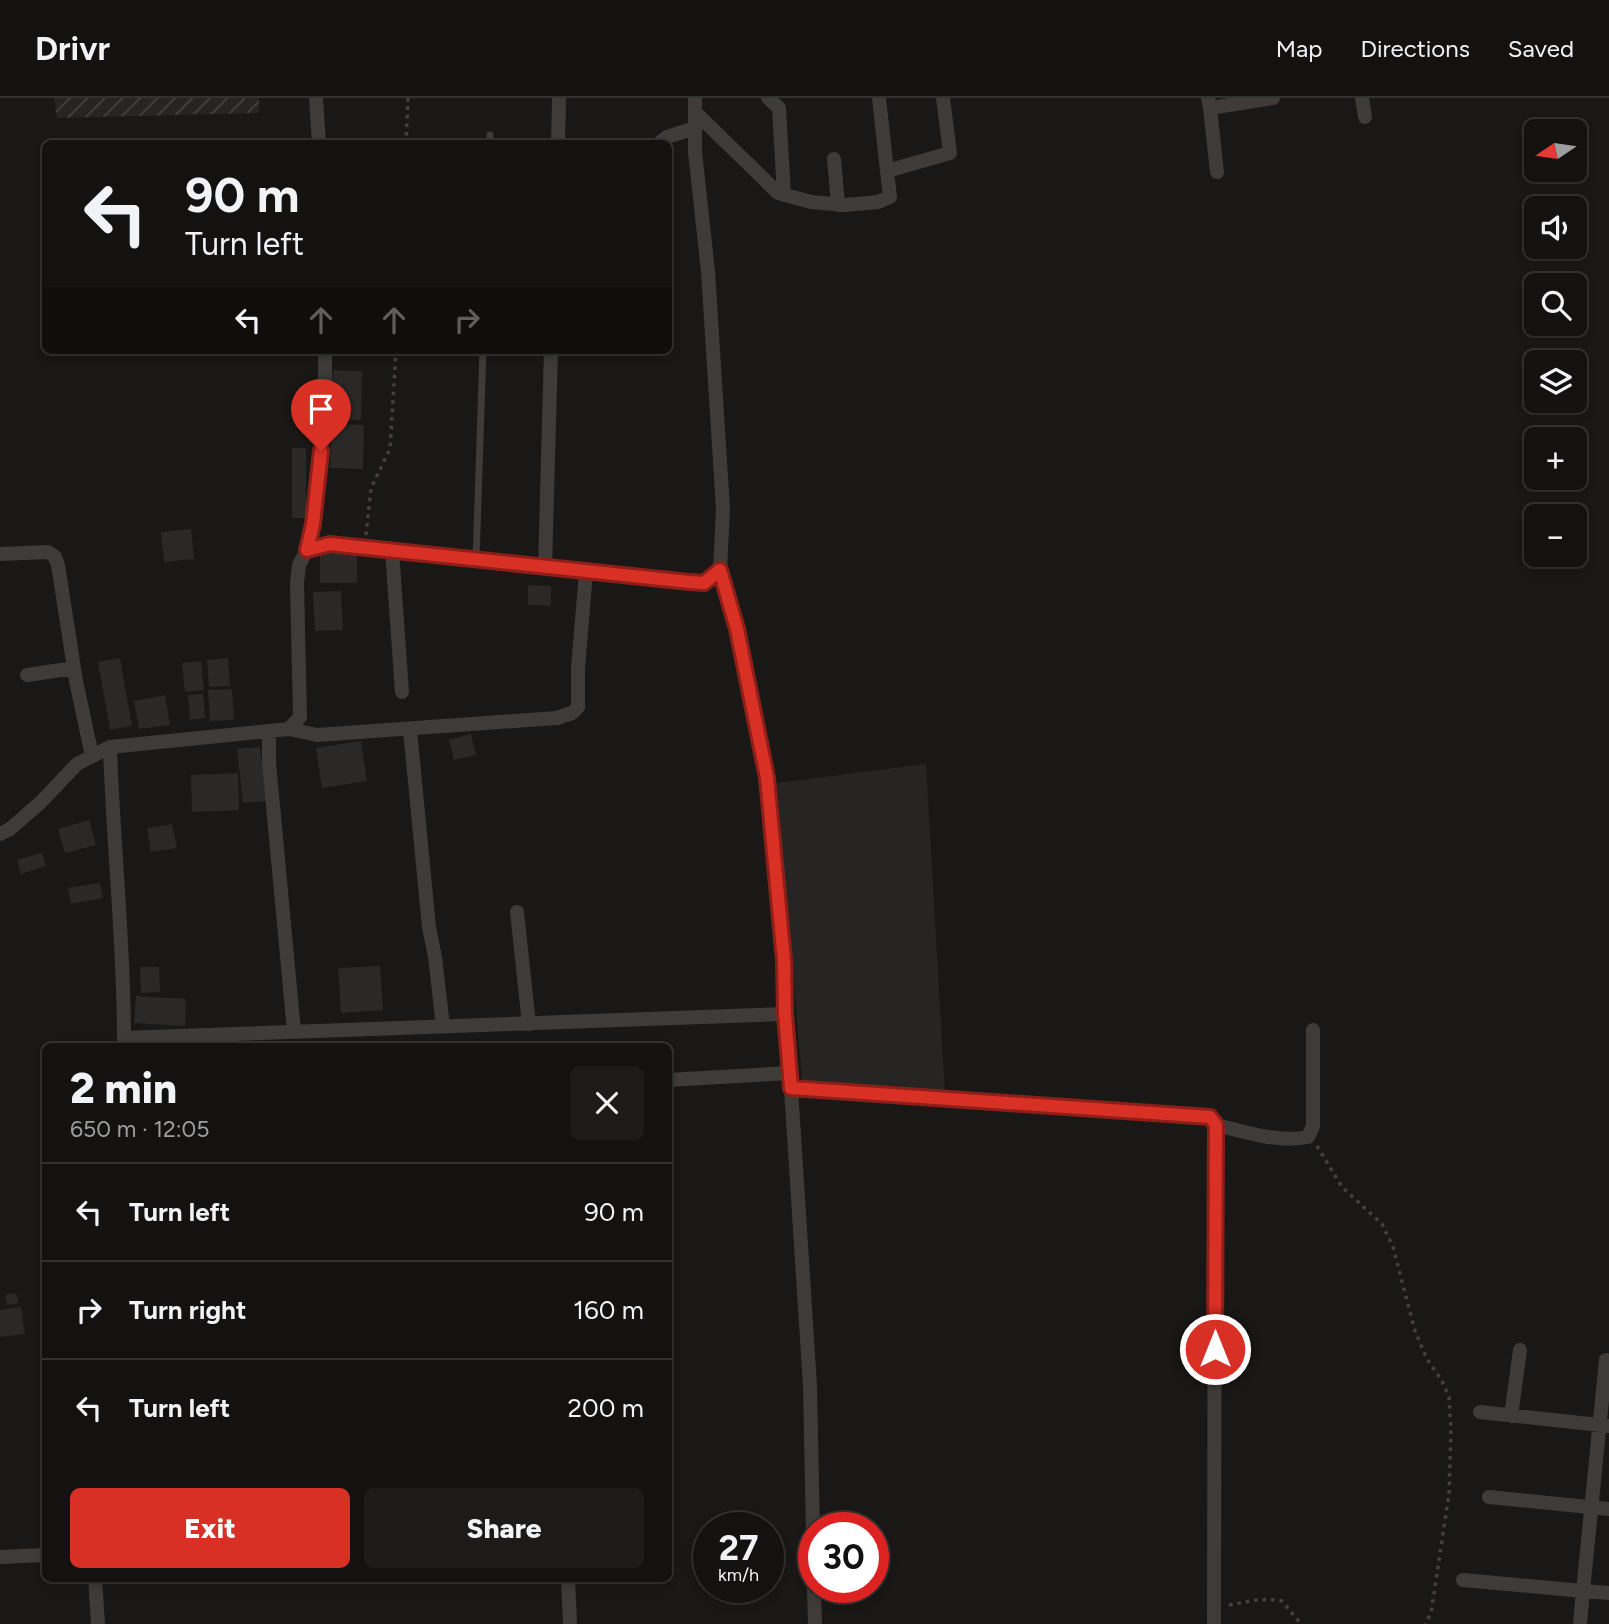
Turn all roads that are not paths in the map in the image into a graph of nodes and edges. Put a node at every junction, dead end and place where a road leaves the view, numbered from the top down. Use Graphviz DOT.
graph roads {
  1 [pos="316,98"];
  2 [pos="559,98"];
  3 [pos="768,98"];
  4 [pos="879,98"];
  5 [pos="943,98"];
  6 [pos="1273,98"];
  7 [pos="1362,98"];
  8 [pos="1209,103"];
  9 [pos="695,113"];
  10 [pos="1366,117"];
  11 [pos="490,135"];
  12 [pos="319,140"];
  13 [pos="490,140"];
  14 [pos="558,140"];
  15 [pos="663,140"];
  16 [pos="834,159"];
  17 [pos="887,171"];
  18 [pos="1217,172"];
  19 [pos="784,195"];
  20 [pos="838,205"];
  21 [pos="325,354"];
  22 [pos="483,354"];
  23 [pos="551,354"];
  24 [pos="307,550"];
  25 [pos="392,551"];
  26 [pos="0,554"];
  27 [pos="476,561"];
  28 [pos="545,568"];
  29 [pos="720,570"];
  30 [pos="586,572"];
  31 [pos="74,668"];
  32 [pos="27,675"];
  33 [pos="402,691"];
  34 [pos="289,729"];
  35 [pos="410,730"];
  36 [pos="269,731"];
  37 [pos="110,747"];
  38 [pos="92,756"];
  39 [pos="0,834"];
  40 [pos="517,912"];
  41 [pos="785,1014"];
  42 [pos="528,1024"];
  43 [pos="443,1027"];
  44 [pos="331,1030"];
  45 [pos="1313,1030"];
  46 [pos="294,1031"];
  47 [pos="216,1040"];
  48 [pos="124,1042"];
  49 [pos="332,1043"];
  50 [pos="672,1080"];
  51 [pos="790,1081"];
  52 [pos="1216,1125"];
  53 [pos="1520,1350"];
  54 [pos="1606,1360"];
  55 [pos="1479,1412"];
  56 [pos="1511,1416"];
  57 [pos="1604,1425"];
  58 [pos="1489,1497"];
  59 [pos="1592,1507"];
  60 [pos="1609,1509"];
  61 [pos="813,1512"];
  62 [pos="42,1555"];
  63 [pos="0,1557"];
  64 [pos="1463,1580"];
  65 [pos="95,1582"];
  66 [pos="568,1582"];
  67 [pos="1583,1591"];
  68 [pos="1609,1593"];
  69 [pos="814,1603"];
  70 [pos="98,1624"];
  71 [pos="570,1624"];
  72 [pos="815,1624"];
  73 [pos="1214,1624"];
  74 [pos="1580,1624"];
  1 -- 12 [label="street"];
  2 -- 14 [label="street"];
  3 -- 19 [label="street"];
  4 -- 17 [label="street"];
  5 -- 17 [label="street"];
  6 -- 8 [label="street"];
  7 -- 10 [label="street"];
  8 -- 18 [label="street"];
  9 -- 15 [label="street"];
  9 -- 19 [label="street"];
  9 -- 29 [label="street"];
  11 -- 13 [label="lane"];
  16 -- 20 [label="street"];
  17 -- 20 [label="street"];
  19 -- 20 [label="street"];
  21 -- 24 [label="street"];
  22 -- 27 [label="lane"];
  23 -- 28 [label="street"];
  24 -- 25 [label="street"];
  24 -- 34 [label="street"];
  25 -- 27 [label="street"];
  25 -- 33 [label="street"];
  26 -- 31 [label="street"];
  27 -- 28 [label="street"];
  28 -- 30 [label="street"];
  29 -- 30 [label="street"];
  29 -- 41 [label="street"];
  30 -- 35 [label="street"];
  31 -- 32 [label="street"];
  31 -- 38 [label="street"];
  34 -- 35 [label="street"];
  34 -- 36 [label="street"];
  35 -- 43 [label="street"];
  36 -- 37 [label="street"];
  36 -- 46 [label="street"];
  37 -- 38 [label="street"];
  37 -- 48 [label="street"];
  38 -- 39 [label="street"];
  40 -- 42 [label="street"];
  41 -- 42 [label="street"];
  41 -- 51 [label="street"];
  42 -- 43 [label="street"];
  43 -- 44 [label="street"];
  44 -- 46 [label="street"];
  44 -- 49 [label="street"];
  45 -- 52 [label="street"];
  46 -- 47 [label="street"];
  47 -- 48 [label="street"];
  50 -- 51 [label="street"];
  51 -- 52 [label="street"];
  51 -- 61 [label="street"];
  52 -- 73 [label="street"];
  53 -- 56 [label="street"];
  54 -- 57 [label="street"];
  55 -- 56 [label="street"];
  56 -- 57 [label="street"];
  57 -- 59 [label="street"];
  58 -- 59 [label="street"];
  59 -- 60 [label="street"];
  59 -- 67 [label="street"];
  62 -- 63 [label="street"];
  64 -- 67 [label="street"];
  65 -- 70 [label="street"];
  66 -- 71 [label="street"];
  67 -- 68 [label="street"];
  67 -- 74 [label="street"];
  69 -- 72 [label="street"];
}
